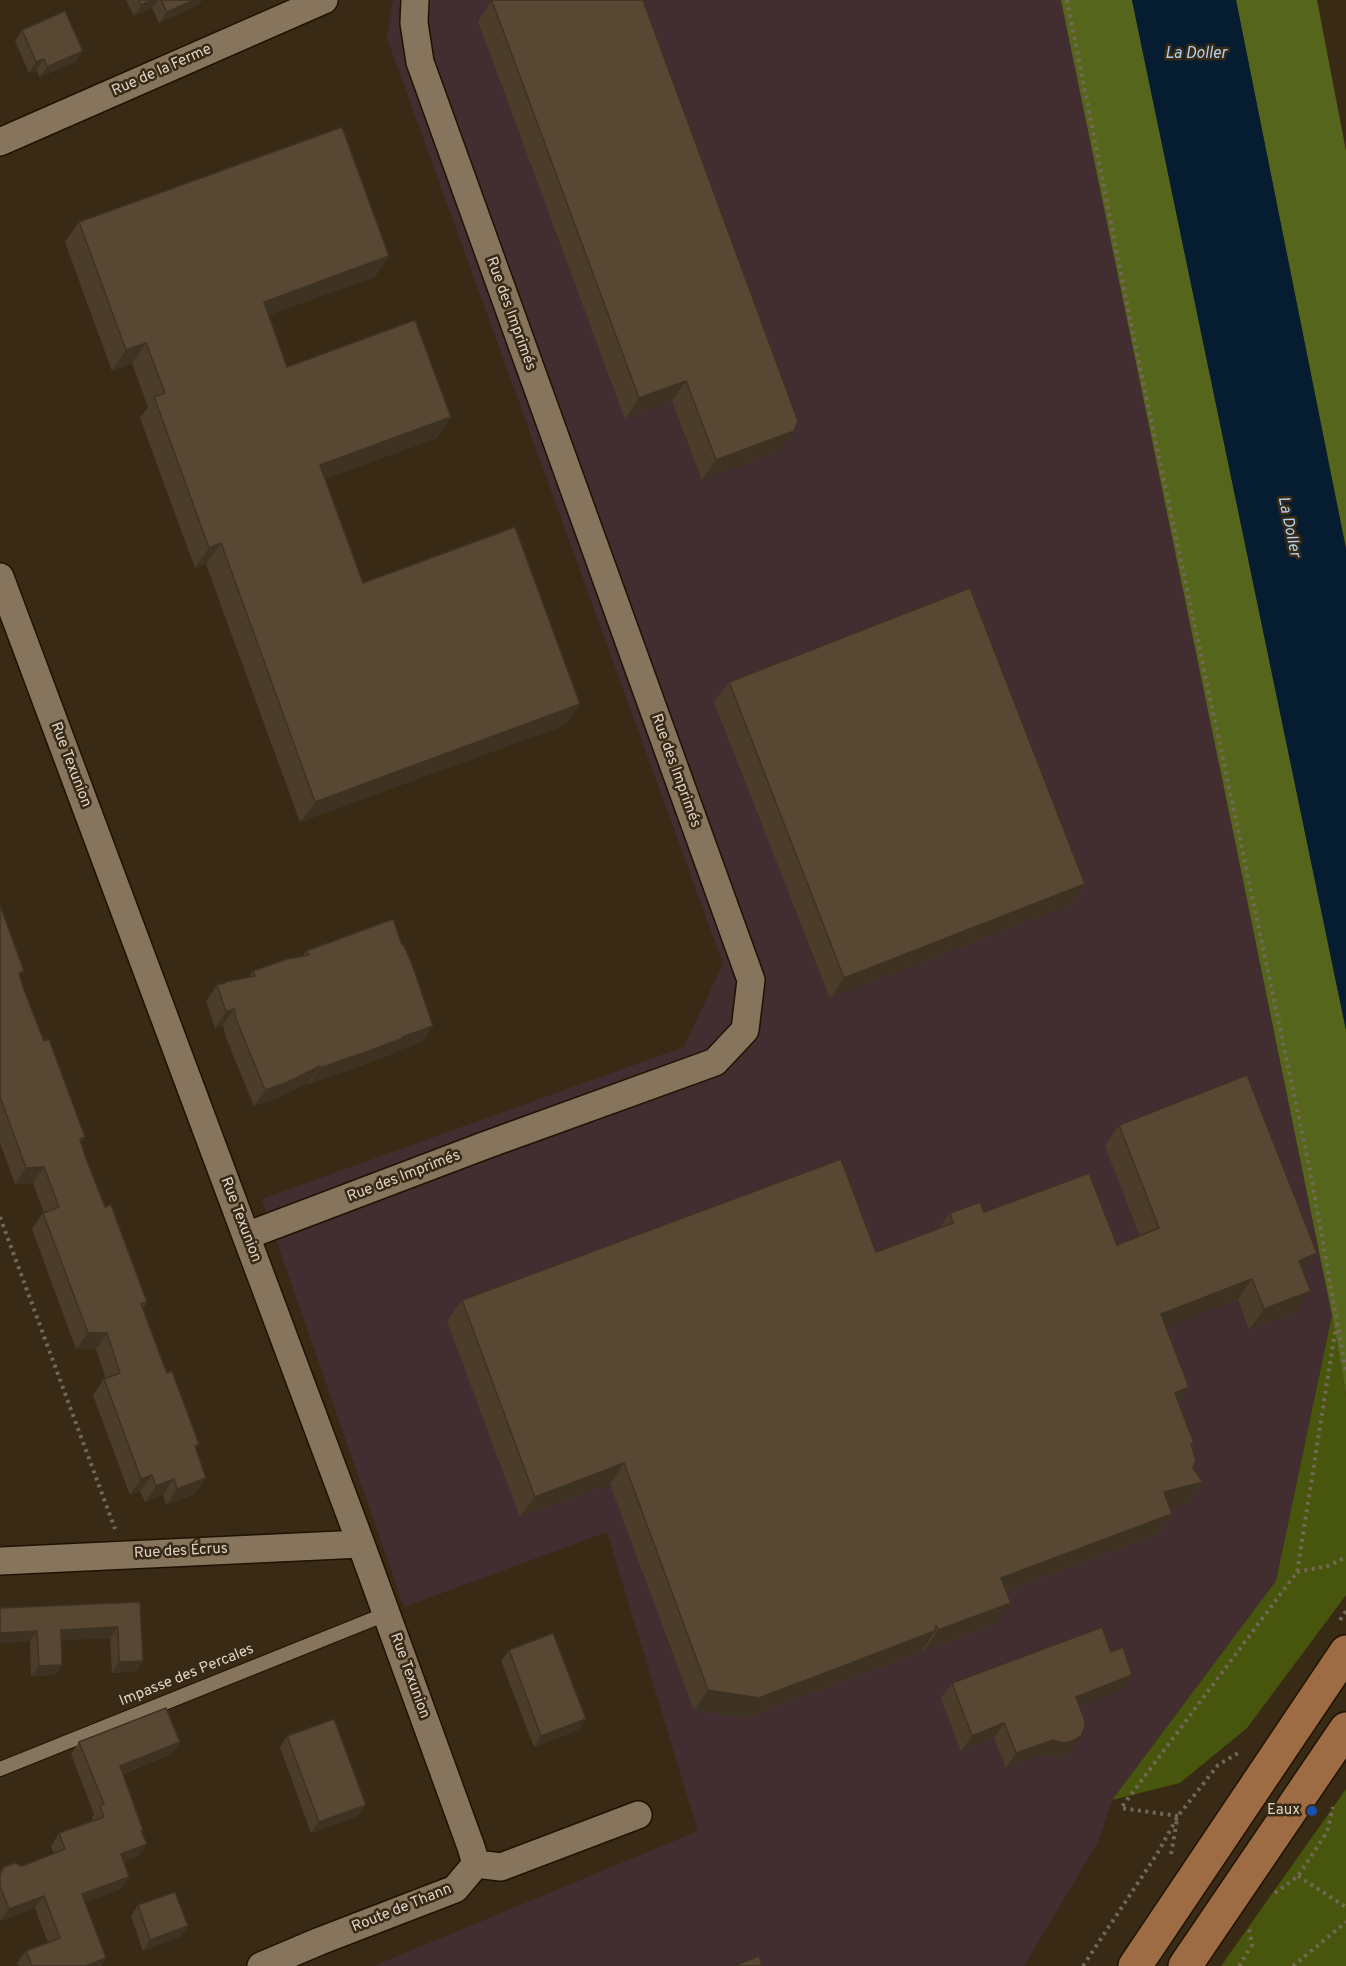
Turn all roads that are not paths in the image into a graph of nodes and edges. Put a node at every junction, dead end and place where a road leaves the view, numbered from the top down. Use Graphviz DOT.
graph roads {
  1 [pos="324,0"];
  2 [pos="415,0"];
  3 [pos="0,142"];
  4 [pos="2,587"];
  5 [pos="246,1236"];
  6 [pos="361,1544"];
  7 [pos="0,1561"];
  8 [pos="386,1614"];
  9 [pos="1346,1652"];
  10 [pos="1346,1730"];
  11 [pos="0,1768"];
  12 [pos="638,1815"];
  13 [pos="476,1864"];
  14 [pos="261,1966"];
  15 [pos="1135,1966"];
  16 [pos="1185,1966"];
  1 -- 3 [label="street, Rue de la Ferme"];
  2 -- 5 [label="street, Rue des Imprimés"];
  4 -- 5 [label="street, Rue Texunion"];
  5 -- 6 [label="street, Rue Texunion"];
  6 -- 7 [label="street, Rue des Écrus"];
  6 -- 8 [label="street, Rue Texunion"];
  8 -- 11 [label="lane, Impasse des Percales"];
  8 -- 13 [label="street, Rue Texunion"];
  9 -- 15 [label="main road"];
  10 -- 16 [label="main road"];
  12 -- 13 [label="street"];
  13 -- 14 [label="street, Route de Thann"];
}
